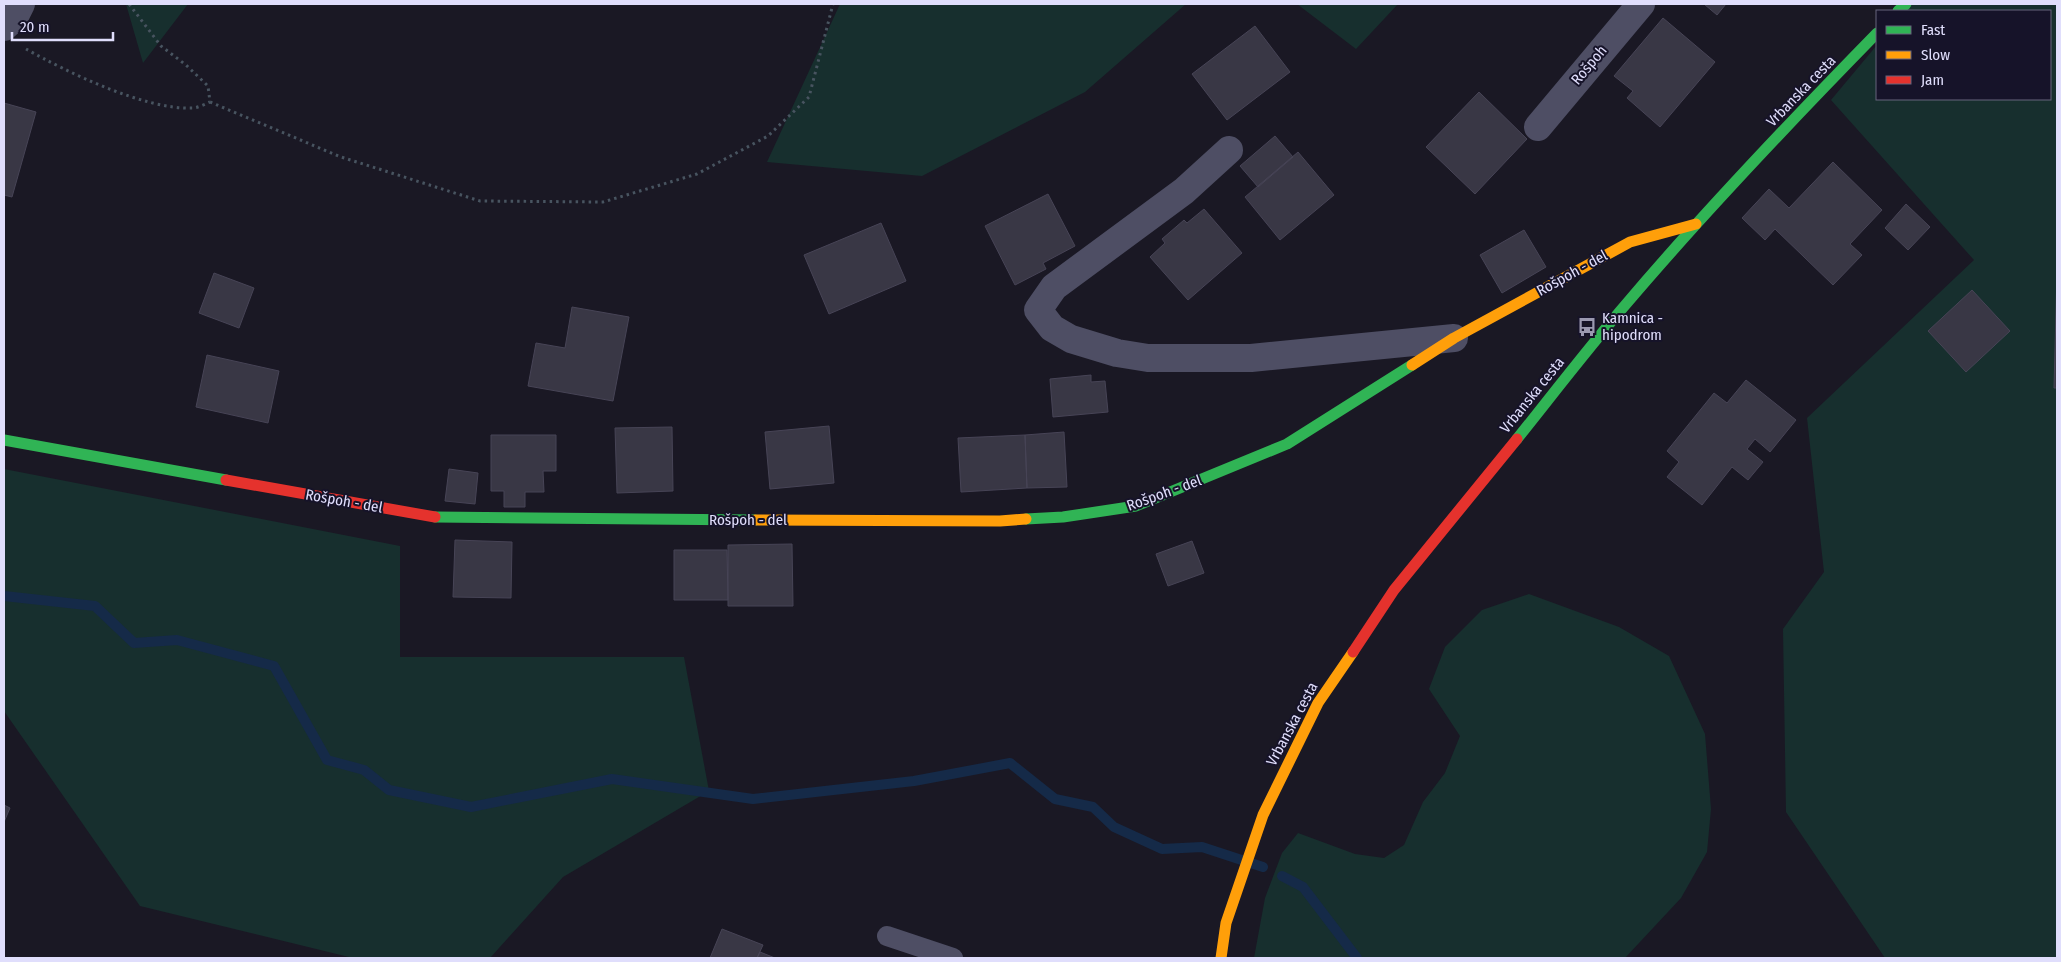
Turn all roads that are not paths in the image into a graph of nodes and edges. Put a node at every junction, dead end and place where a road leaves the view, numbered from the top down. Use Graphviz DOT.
graph roads {
  1 [pos="21,4"];
  2 [pos="1641,4"];
  3 [pos="1876,34"];
  4 [pos="12,36"];
  5 [pos="1538,127"];
  6 [pos="1229,150"];
  7 [pos="1696,224"];
  8 [pos="1454,338"];
  9 [pos="4,440"];
  10 [pos="887,936"];
  11 [pos="953,958"];
  12 [pos="1221,958"];
  1 -- 4 [label="street"];
  2 -- 5 [label="street, Rošpoh"];
  3 -- 7 [label="street, Vrbanska cesta"];
  6 -- 8 [label="street, Rošpoh - del"];
  7 -- 8 [label="street, Rošpoh - del"];
  7 -- 12 [label="street, Vrbanska cesta"];
  8 -- 9 [label="street, Rošpoh - del"];
  10 -- 11 [label="lane"];
}
